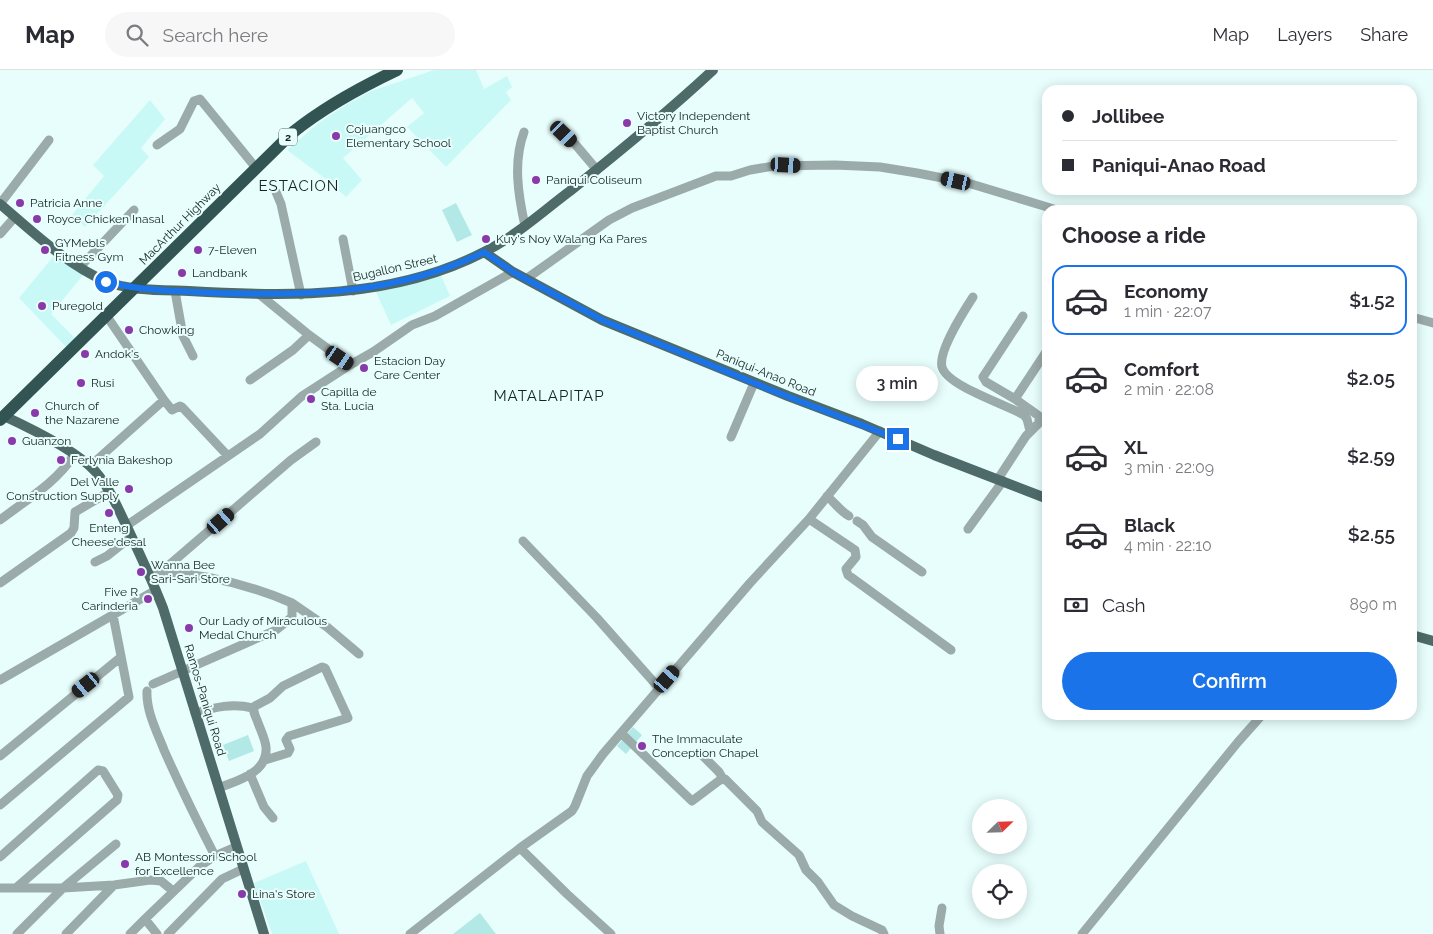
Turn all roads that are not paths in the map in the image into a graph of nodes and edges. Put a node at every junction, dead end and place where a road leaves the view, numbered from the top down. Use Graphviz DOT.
graph roads {
  1 [pos="397,70"];
  2 [pos="713,70"];
  3 [pos="524,132"];
  4 [pos="561,132"];
  5 [pos="49,140"];
  6 [pos="157,145"];
  7 [pos="256,168"];
  8 [pos="596,170"];
  9 [pos="276,192"];
  10 [pos="0,204"];
  11 [pos="1042,205"];
  12 [pos="134,210"];
  13 [pos="15,217"];
  14 [pos="525,226"];
  15 [pos="0,234"];
  16 [pos="343,239"];
  17 [pos="484,252"];
  18 [pos="80,267"];
  19 [pos="513,272"];
  20 [pos="526,278"];
  21 [pos="136,287"];
  22 [pos="175,290"];
  23 [pos="353,291"];
  24 [pos="259,294"];
  25 [pos="301,295"];
  26 [pos="973,297"];
  27 [pos="106,315"];
  28 [pos="1024,316"];
  29 [pos="1417,318"];
  30 [pos="1433,323"];
  31 [pos="309,335"];
  32 [pos="193,356"];
  33 [pos="1042,358"];
  34 [pos="350,364"];
  35 [pos="250,380"];
  36 [pos="754,383"];
  37 [pos="1015,399"];
  38 [pos="164,400"];
  39 [pos="1,417"];
  40 [pos="1030,431"];
  41 [pos="880,432"];
  42 [pos="731,437"];
  43 [pos="316,442"];
  44 [pos="74,455"];
  45 [pos="228,456"];
  46 [pos="90,466"];
  47 [pos="1001,480"];
  48 [pos="109,492"];
  49 [pos="827,496"];
  50 [pos="1042,497"];
  51 [pos="809,519"];
  52 [pos="0,520"];
  53 [pos="126,526"];
  54 [pos="968,529"];
  55 [pos="131,537"];
  56 [pos="523,541"];
  57 [pos="95,562"];
  58 [pos="161,572"];
  59 [pos="922,572"];
  60 [pos="151,577"];
  61 [pos="0,582"];
  62 [pos="156,590"];
  63 [pos="292,604"];
  64 [pos="113,615"];
  65 [pos="1417,636"];
  66 [pos="1432,639"];
  67 [pos="951,650"];
  68 [pos="359,654"];
  69 [pos="121,657"];
  70 [pos="182,671"];
  71 [pos="0,680"];
  72 [pos="659,688"];
  73 [pos="254,708"];
  74 [pos="195,713"];
  75 [pos="1258,720"];
  76 [pos="621,734"];
  77 [pos="699,752"];
  78 [pos="0,756"];
  79 [pos="264,760"];
  80 [pos="250,774"];
  81 [pos="723,779"];
  82 [pos="219,788"];
  83 [pos="0,805"];
  84 [pos="273,818"];
  85 [pos="116,844"];
  86 [pos="236,847"];
  87 [pos="520,848"];
  88 [pos="215,856"];
  89 [pos="0,857"];
  90 [pos="243,869"];
  91 [pos="114,885"];
  92 [pos="0,888"];
  93 [pos="16,888"];
  94 [pos="63,888"];
  95 [pos="173,890"];
  96 [pos="942,908"];
  97 [pos="145,919"];
  98 [pos="17,934"];
  99 [pos="66,934"];
  100 [pos="130,934"];
  101 [pos="157,934"];
  102 [pos="168,934"];
  103 [pos="264,934"];
  104 [pos="410,934"];
  105 [pos="611,934"];
  106 [pos="884,934"];
  107 [pos="940,934"];
  108 [pos="1082,934"];
  1 -- 7 [label="highway, MacArthur Highway / 2"];
  2 -- 8 [label="main road, Bugallon Street"];
  3 -- 14 [label="street"];
  4 -- 8 [label="street"];
  5 -- 10 [label="street"];
  6 -- 7 [label="street"];
  7 -- 21 [label="highway, MacArthur Highway / 2"];
  8 -- 14 [label="main road, Bugallon Street"];
  9 -- 25 [label="street"];
  10 -- 13 [label="main road, Bugallon Street"];
  11 -- 20 [label="street"];
  12 -- 18 [label="street"];
  13 -- 15 [label="street"];
  13 -- 18 [label="main road, Bugallon Street"];
  14 -- 17 [label="main road, Bugallon Street"];
  16 -- 23 [label="street"];
  17 -- 19 [label="main road, Paniqui-Anao Road"];
  17 -- 23 [label="main road, Bugallon Street"];
  18 -- 21 [label="main road, Bugallon Street"];
  19 -- 20 [label="main road, Paniqui-Anao Road"];
  19 -- 34 [label="street"];
  20 -- 36 [label="main road, Paniqui-Anao Road"];
  21 -- 22 [label="main road, Bugallon Street"];
  21 -- 27 [label="highway, MacArthur Highway / 2"];
  22 -- 24 [label="main road, Bugallon Street"];
  22 -- 32 [label="street"];
  23 -- 25 [label="main road, Bugallon Street"];
  24 -- 25 [label="main road, Bugallon Street"];
  24 -- 31 [label="street"];
  26 -- 40 [label="street"];
  27 -- 38 [label="street"];
  27 -- 39 [label="highway, MacArthur Highway / 2"];
  28 -- 37 [label="street"];
  29 -- 30 [label="street"];
  31 -- 34 [label="street"];
  31 -- 35 [label="street"];
  33 -- 37 [label="street"];
  34 -- 45 [label="street"];
  36 -- 41 [label="main road, Paniqui-Anao Road"];
  36 -- 42 [label="street"];
  37 -- 40 [label="street"];
  38 -- 45 [label="street"];
  38 -- 46 [label="street"];
  39 -- 44 [label="main road, Ramos-Paniqui Road"];
  40 -- 47 [label="street"];
  41 -- 47 [label="main road, Paniqui-Anao Road"];
  41 -- 49 [label="street"];
  43 -- 58 [label="street"];
  44 -- 46 [label="main road, Ramos-Paniqui Road"];
  44 -- 52 [label="street"];
  45 -- 53 [label="street"];
  46 -- 48 [label="main road, Ramos-Paniqui Road"];
  47 -- 50 [label="main road, Paniqui-Anao Road"];
  47 -- 54 [label="street"];
  48 -- 53 [label="main road, Ramos-Paniqui Road"];
  48 -- 61 [label="street"];
  49 -- 51 [label="street"];
  49 -- 59 [label="street"];
  51 -- 67 [label="street"];
  51 -- 72 [label="street"];
  53 -- 55 [label="main road, Ramos-Paniqui Road"];
  55 -- 57 [label="street"];
  55 -- 60 [label="main road, Ramos-Paniqui Road"];
  56 -- 72 [label="street"];
  58 -- 60 [label="street"];
  58 -- 63 [label="street"];
  60 -- 62 [label="main road, Ramos-Paniqui Road"];
  62 -- 64 [label="street"];
  62 -- 70 [label="main road, Ramos-Paniqui Road"];
  63 -- 68 [label="street"];
  63 -- 70 [label="street"];
  64 -- 69 [label="street"];
  64 -- 71 [label="street"];
  65 -- 66 [label="main road"];
  69 -- 78 [label="street"];
  69 -- 83 [label="street"];
  70 -- 74 [label="main road, Ramos-Paniqui Road"];
  70 -- 88 [label="street"];
  72 -- 76 [label="street"];
  73 -- 74 [label="street"];
  73 -- 79 [label="street"];
  73 -- 79 [label="street"];
  74 -- 82 [label="main road, Ramos-Paniqui Road"];
  75 -- 108 [label="street"];
  76 -- 81 [label="street"];
  76 -- 87 [label="street"];
  77 -- 81 [label="street"];
  79 -- 80 [label="street"];
  80 -- 82 [label="street"];
  80 -- 84 [label="street"];
  81 -- 106 [label="street"];
  82 -- 86 [label="main road, Ramos-Paniqui Road"];
  85 -- 94 [label="street"];
  86 -- 88 [label="street"];
  86 -- 90 [label="main road, Ramos-Paniqui Road"];
  87 -- 104 [label="street"];
  87 -- 105 [label="street"];
  88 -- 95 [label="street"];
  89 -- 93 [label="street"];
  90 -- 102 [label="street"];
  90 -- 103 [label="main road, Ramos-Paniqui Road"];
  91 -- 94 [label="street"];
  91 -- 95 [label="street"];
  91 -- 99 [label="street"];
  92 -- 93 [label="street"];
  93 -- 94 [label="street"];
  94 -- 98 [label="street"];
  95 -- 97 [label="street"];
  96 -- 107 [label="street"];
  97 -- 100 [label="street"];
  97 -- 101 [label="street"];
}
